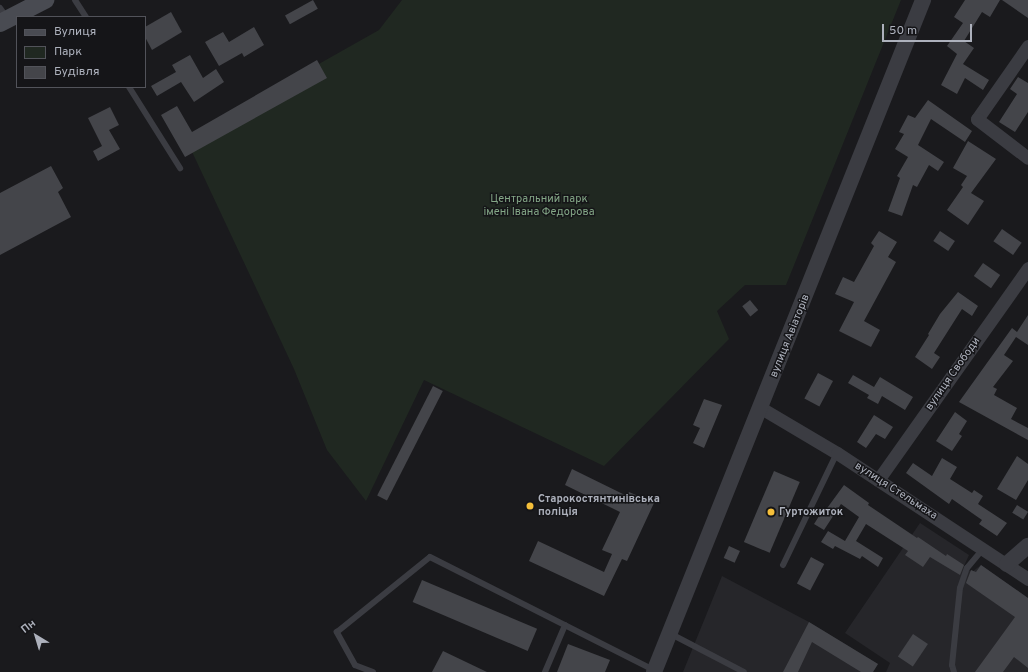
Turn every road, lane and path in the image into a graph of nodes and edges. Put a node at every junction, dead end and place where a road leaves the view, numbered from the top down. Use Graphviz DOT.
graph roads {
  1 [pos="46,0"];
  2 [pos="75,0"];
  3 [pos="923,0"];
  4 [pos="85,16"];
  5 [pos="2,17"];
  6 [pos="1028,46"];
  7 [pos="130,88"];
  8 [pos="1028,158"];
  9 [pos="180,168"];
  10 [pos="1028,268"];
  11 [pos="761,408"];
  12 [pos="837,453"];
  13 [pos="878,480"];
  14 [pos="1028,546"];
  15 [pos="983,549"];
  16 [pos="1007,564"];
  17 [pos="783,565"];
  18 [pos="1028,578"];
  19 [pos="565,625"];
  20 [pos="671,634"];
  21 [pos="655,671"];
  22 [pos="373,672"];
  23 [pos="545,672"];
  24 [pos="744,672"];
  25 [pos="954,672"];
  1 -- 5 [label="main road"];
  2 -- 4 [label="lane"];
  3 -- 11 [label="street, вулиця Авіаторів"];
  6 -- 8 [label="street"];
  7 -- 9 [label="lane"];
  10 -- 13 [label="street, вулиця Свободи"];
  11 -- 12 [label="street, вулиця Стельмаха"];
  11 -- 20 [label="street, вулиця Авіаторів"];
  12 -- 13 [label="street, вулиця Стельмаха"];
  12 -- 17 [label="lane"];
  13 -- 15 [label="street, вулиця Стельмаха"];
  14 -- 16 [label="street"];
  15 -- 16 [label="street, вулиця Стельмаха"];
  15 -- 25 [label="lane"];
  16 -- 18 [label="street, вулиця Стельмаха"];
  19 -- 21 [label="lane"];
  19 -- 22 [label="lane"];
  19 -- 23 [label="lane"];
  20 -- 21 [label="street, вулиця Авіаторів"];
  20 -- 24 [label="lane"];
}
